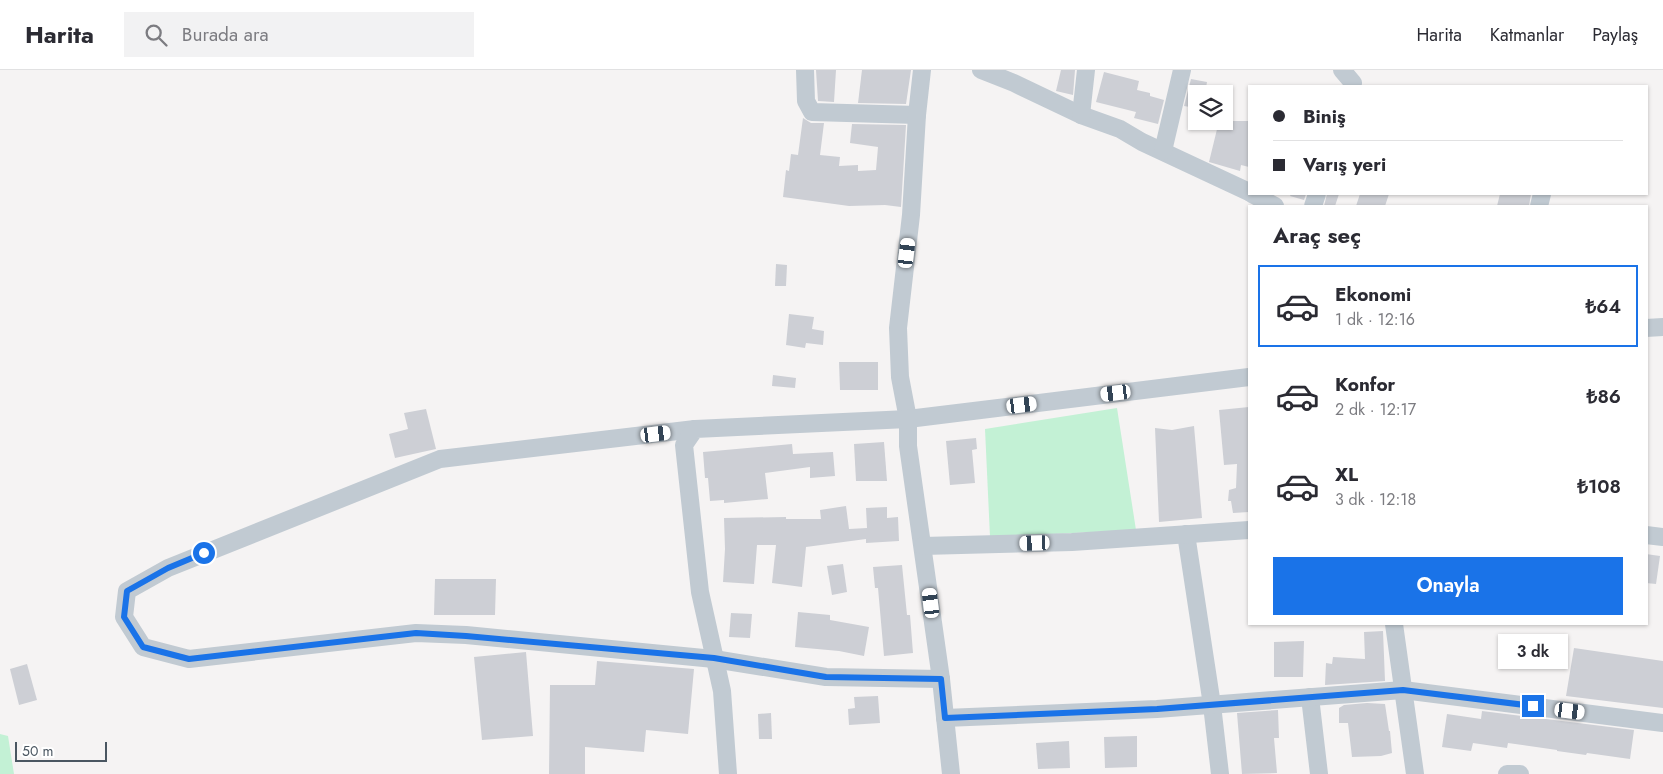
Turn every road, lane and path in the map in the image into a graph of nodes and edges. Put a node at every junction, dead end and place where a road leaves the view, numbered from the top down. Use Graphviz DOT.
graph roads {
  1 [pos="806,70"];
  2 [pos="922,70"];
  3 [pos="981,70"];
  4 [pos="1086,70"];
  5 [pos="1182,70"];
  6 [pos="1342,70"];
  7 [pos="1352,85"];
  8 [pos="917,115"];
  9 [pos="1081,115"];
  10 [pos="1163,151"];
  11 [pos="1248,192"];
  12 [pos="1254,195"];
  13 [pos="1273,205"];
  14 [pos="1663,327"];
  15 [pos="1648,328"];
  16 [pos="1248,377"];
  17 [pos="908,419"];
  18 [pos="695,429"];
  19 [pos="1248,530"];
  20 [pos="1186,534"];
  21 [pos="1648,535"];
  22 [pos="1663,537"];
  23 [pos="923,546"];
  24 [pos="1394,625"];
  25 [pos="714,658"];
  26 [pos="941,679"];
  27 [pos="1403,690"];
  28 [pos="1310,697"];
  29 [pos="1212,705"];
  30 [pos="945,718"];
  31 [pos="1662,725"];
  32 [pos="728,774"];
  33 [pos="951,774"];
  34 [pos="1220,774"];
  35 [pos="1319,774"];
  36 [pos="1415,774"];
  37 [pos="1507,774"];
  38 [pos="1520,774"];
  1 -- 8 [label="street"];
  2 -- 8 [label="street"];
  3 -- 9 [label="street"];
  4 -- 9 [label="street"];
  5 -- 10 [label="street"];
  6 -- 7 [label="street"];
  8 -- 17 [label="street"];
  9 -- 10 [label="street"];
  10 -- 11 [label="street"];
  12 -- 13 [label="street"];
  14 -- 15 [label="street"];
  16 -- 17 [label="street"];
  17 -- 18 [label="street"];
  17 -- 23 [label="street"];
  18 -- 25 [label="street"];
  18 -- 25 [label="street"];
  19 -- 20 [label="street"];
  20 -- 23 [label="street"];
  20 -- 29 [label="street"];
  21 -- 22 [label="street"];
  23 -- 26 [label="street"];
  24 -- 27 [label="street"];
  25 -- 26 [label="street"];
  25 -- 32 [label="street"];
  26 -- 30 [label="street"];
  27 -- 28 [label="street"];
  27 -- 31 [label="street"];
  27 -- 36 [label="street"];
  28 -- 29 [label="street"];
  28 -- 35 [label="street"];
  29 -- 30 [label="street"];
  29 -- 34 [label="street"];
  30 -- 33 [label="street"];
  37 -- 38 [label="street"];
}
